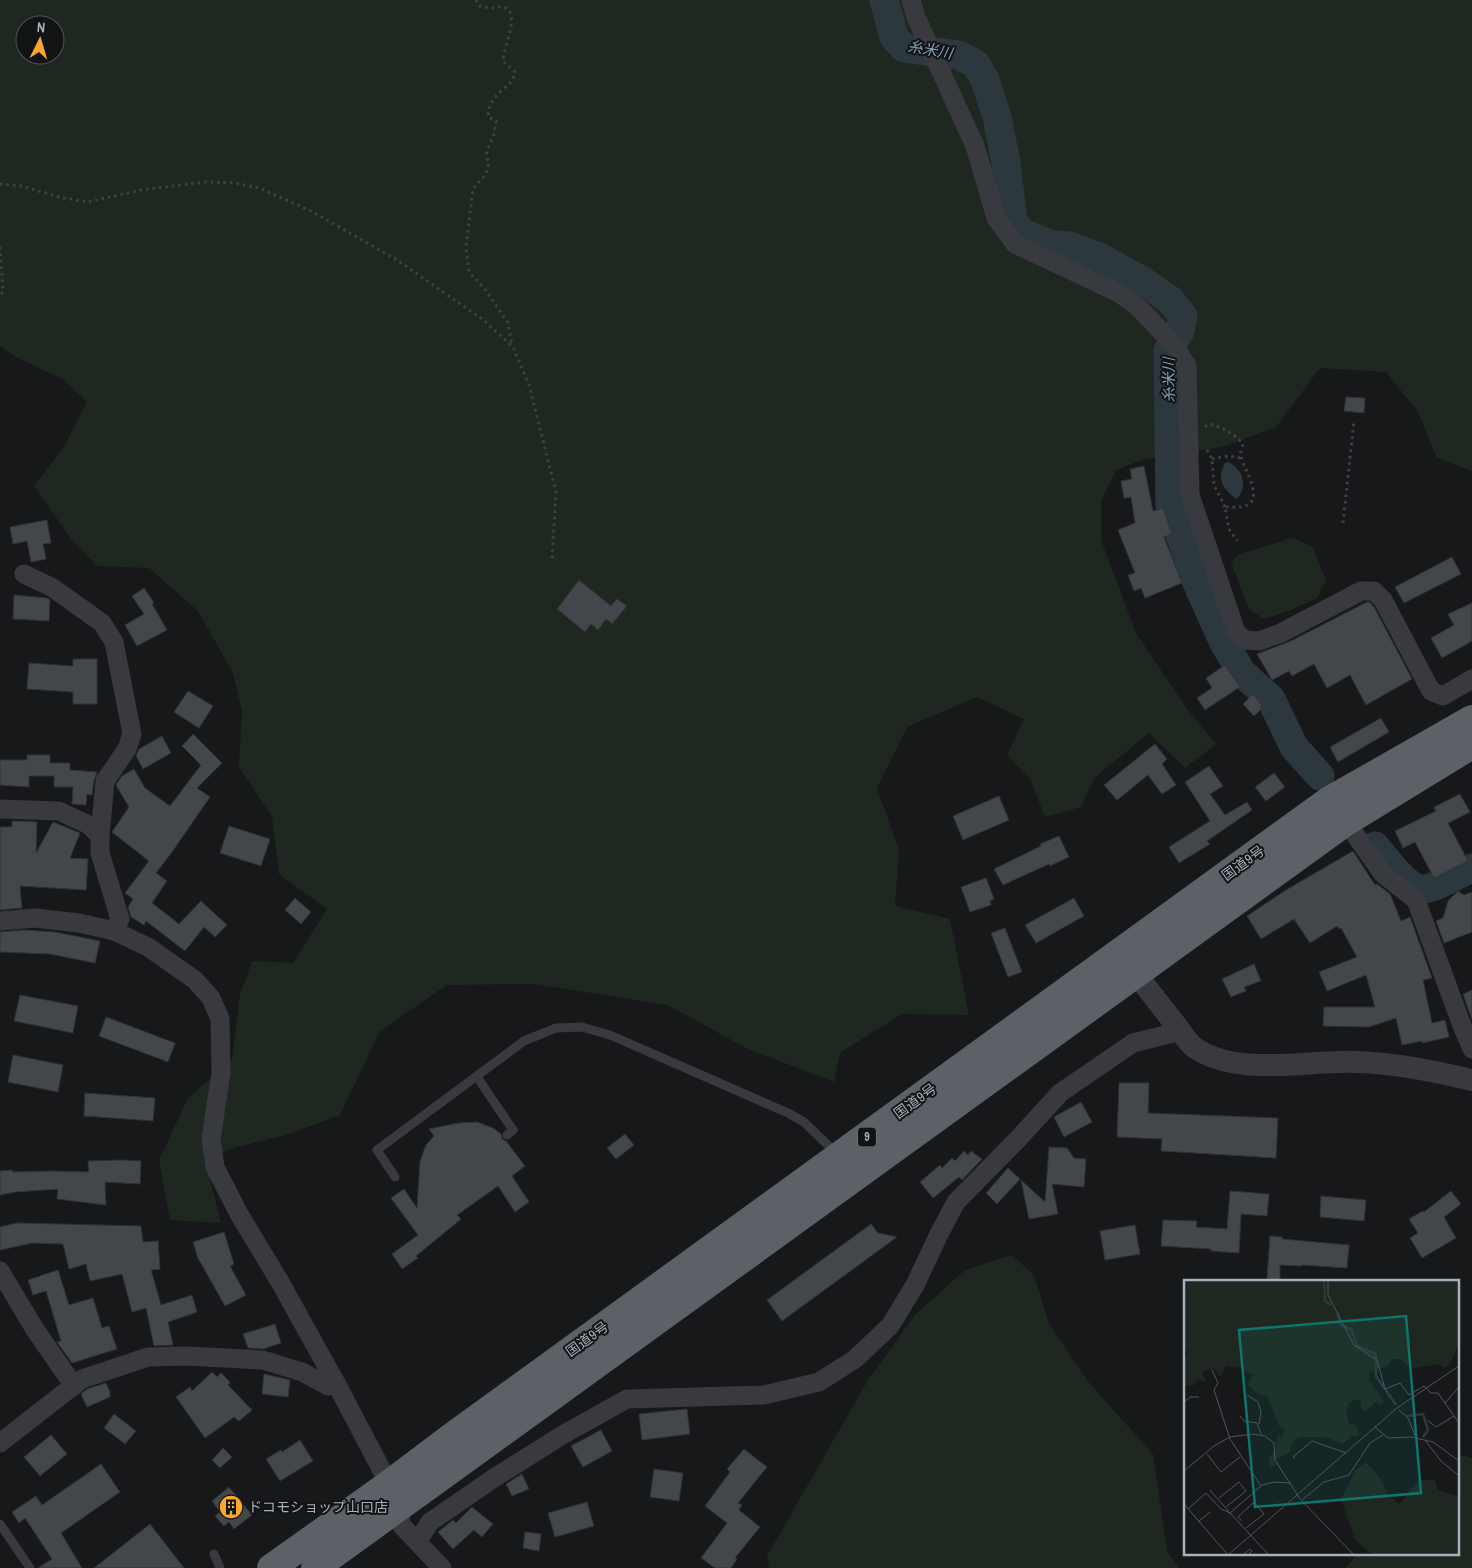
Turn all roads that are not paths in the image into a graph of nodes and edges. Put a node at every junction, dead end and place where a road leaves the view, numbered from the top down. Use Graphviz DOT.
graph roads {
  1 [pos="911,0"];
  2 [pos="24,574"];
  3 [pos="1472,679"];
  4 [pos="1472,719"];
  5 [pos="1472,744"];
  6 [pos="0,809"];
  7 [pos="1346,822"];
  8 [pos="100,836"];
  9 [pos="0,921"];
  10 [pos="114,932"];
  11 [pos="1121,952"];
  12 [pos="1136,975"];
  13 [pos="1180,1031"];
  14 [pos="1472,1049"];
  15 [pos="477,1077"];
  16 [pos="1472,1080"];
  17 [pos="507,1135"];
  18 [pos="840,1156"];
  19 [pos="395,1177"];
  20 [pos="0,1271"];
  21 [pos="336,1383"];
  22 [pos="74,1386"];
  23 [pos="0,1443"];
  24 [pos="394,1496"];
  25 [pos="0,1524"];
  26 [pos="418,1542"];
  27 [pos="214,1554"];
  28 [pos="30,1568"];
  29 [pos="220,1568"];
  30 [pos="271,1568"];
  31 [pos="315,1568"];
  32 [pos="442,1568"];
  1 -- 3 [label="street"];
  2 -- 8 [label="street"];
  4 -- 11 [label="highway, 国道9号 / 9"];
  5 -- 7 [label="highway, 国道9号 / 9"];
  6 -- 8 [label="street"];
  7 -- 12 [label="highway, 国道9号 / 9"];
  7 -- 14 [label="street"];
  8 -- 10 [label="street"];
  9 -- 10 [label="street"];
  10 -- 21 [label="street"];
  11 -- 12 [label="street"];
  11 -- 18 [label="highway, 国道9号 / 9"];
  12 -- 13 [label="street"];
  12 -- 24 [label="highway, 国道9号 / 9"];
  13 -- 16 [label="street"];
  13 -- 26 [label="street"];
  15 -- 17 [label="lane"];
  15 -- 18 [label="lane"];
  15 -- 19 [label="lane"];
  18 -- 24 [label="highway, 国道9号 / 9"];
  20 -- 22 [label="street"];
  21 -- 22 [label="street"];
  21 -- 24 [label="street"];
  22 -- 23 [label="street"];
  24 -- 26 [label="street"];
  24 -- 30 [label="highway, 国道9号 / 9"];
  24 -- 31 [label="highway, 国道9号 / 9"];
  25 -- 28 [label="lane"];
  26 -- 32 [label="street"];
  27 -- 29 [label="lane"];
}
